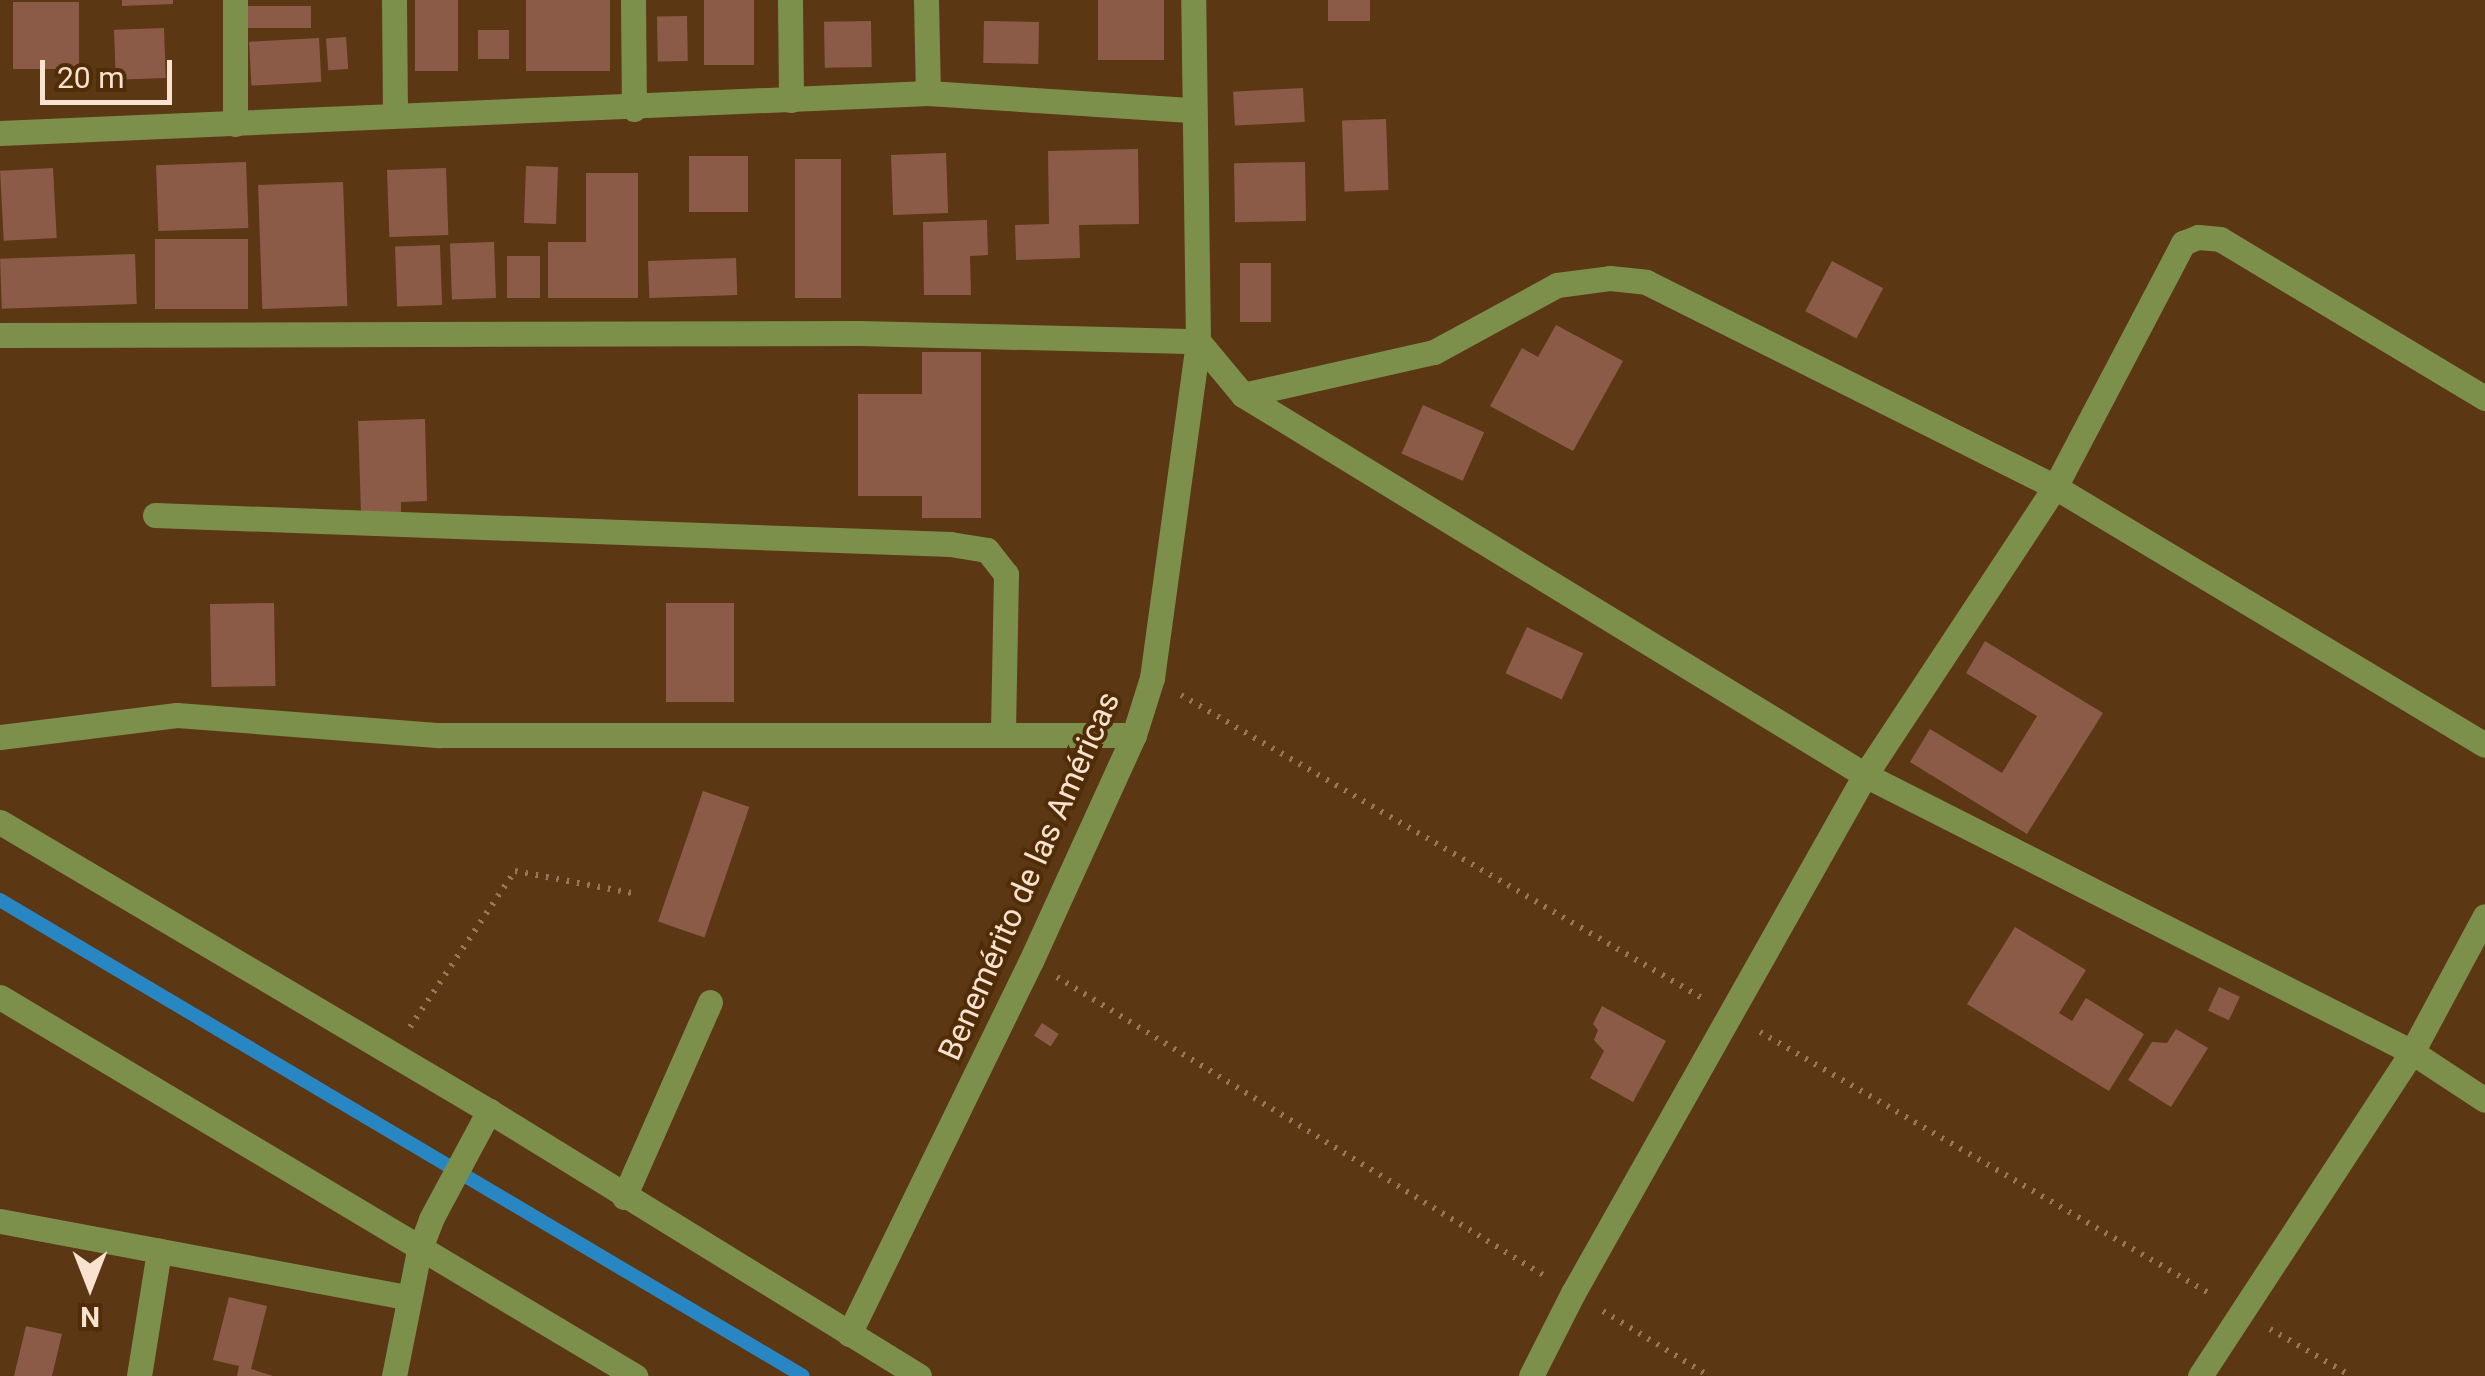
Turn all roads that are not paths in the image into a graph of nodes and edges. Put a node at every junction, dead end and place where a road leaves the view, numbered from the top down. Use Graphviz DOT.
graph roads {
  1 [pos="234,0"];
  2 [pos="394,0"];
  3 [pos="633,0"];
  4 [pos="790,0"];
  5 [pos="926,0"];
  6 [pos="1193,0"];
  7 [pos="928,93"];
  8 [pos="791,100"];
  9 [pos="634,109"];
  10 [pos="1193,110"];
  11 [pos="395,114"];
  12 [pos="235,124"];
  13 [pos="0,133"];
  14 [pos="0,335"];
  15 [pos="1198,340"];
  16 [pos="1243,395"];
  17 [pos="2485,398"];
  18 [pos="2055,487"];
  19 [pos="155,515"];
  20 [pos="1003,734"];
  21 [pos="1134,734"];
  22 [pos="0,736"];
  23 [pos="2485,745"];
  24 [pos="1865,775"];
  25 [pos="0,822"];
  26 [pos="2485,916"];
  27 [pos="0,997"];
  28 [pos="710,1002"];
  29 [pos="2412,1052"];
  30 [pos="2485,1100"];
  31 [pos="490,1111"];
  32 [pos="624,1197"];
  33 [pos="0,1221"];
  34 [pos="158,1251"];
  35 [pos="419,1251"];
  36 [pos="408,1297"];
  37 [pos="849,1334"];
  38 [pos="139,1376"];
  39 [pos="394,1376"];
  40 [pos="635,1376"];
  41 [pos="919,1376"];
  42 [pos="1531,1376"];
  43 [pos="2200,1376"];
  1 -- 12 [label="street"];
  2 -- 11 [label="street"];
  3 -- 9 [label="street"];
  4 -- 8 [label="street"];
  5 -- 7 [label="street"];
  6 -- 10 [label="street, Benemérito de las Américas"];
  7 -- 8 [label="street"];
  7 -- 10 [label="street"];
  8 -- 9 [label="street"];
  9 -- 11 [label="street"];
  10 -- 15 [label="street, Benemérito de las Américas"];
  11 -- 12 [label="street"];
  12 -- 13 [label="street"];
  14 -- 15 [label="street"];
  15 -- 16 [label="street"];
  15 -- 21 [label="street, Benemérito de las Américas"];
  16 -- 18 [label="street"];
  16 -- 24 [label="street"];
  17 -- 18 [label="street"];
  18 -- 23 [label="street"];
  18 -- 24 [label="street"];
  19 -- 20 [label="street"];
  20 -- 21 [label="street"];
  20 -- 22 [label="street"];
  21 -- 37 [label="street, Benemérito de las Américas"];
  24 -- 29 [label="street"];
  24 -- 42 [label="street"];
  25 -- 31 [label="street"];
  26 -- 29 [label="street"];
  27 -- 35 [label="street"];
  28 -- 32 [label="street"];
  29 -- 30 [label="street"];
  29 -- 43 [label="street"];
  31 -- 32 [label="street"];
  31 -- 35 [label="street"];
  32 -- 37 [label="street"];
  33 -- 34 [label="street"];
  34 -- 36 [label="street"];
  34 -- 38 [label="street"];
  35 -- 36 [label="street"];
  35 -- 40 [label="street"];
  36 -- 39 [label="street"];
  37 -- 41 [label="street"];
}
